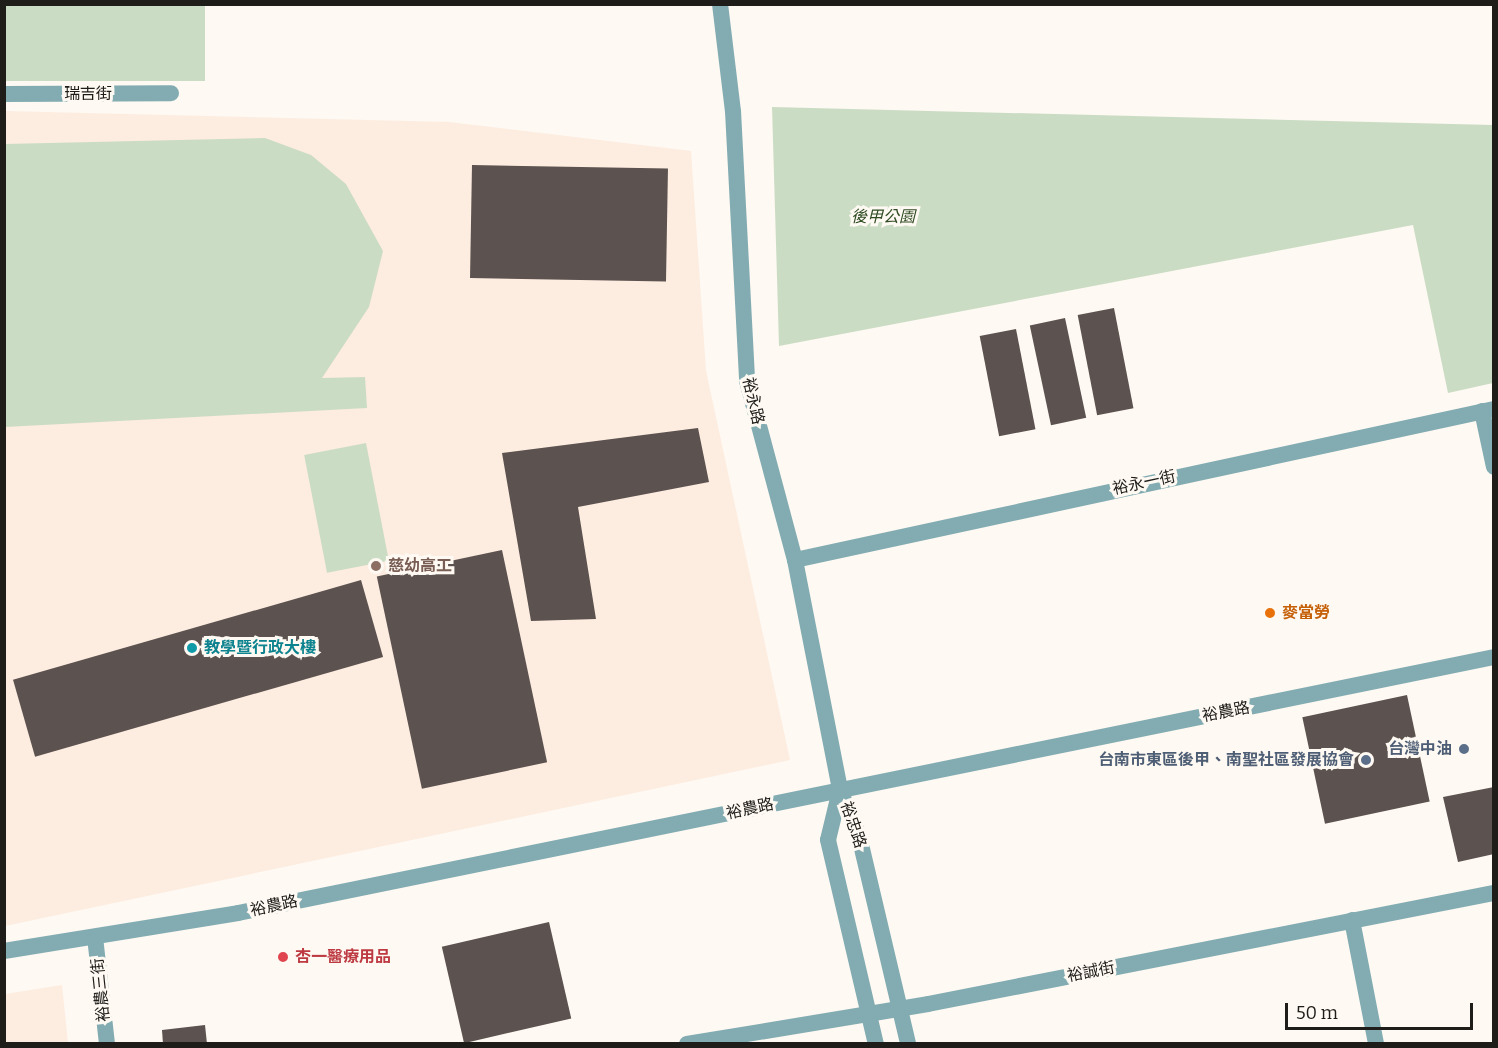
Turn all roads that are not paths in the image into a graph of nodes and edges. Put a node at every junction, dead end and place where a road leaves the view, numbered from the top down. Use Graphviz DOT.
graph roads {
  1 [pos="720,4"];
  2 [pos="171,93"];
  3 [pos="4,94"];
  4 [pos="1488,410"];
  5 [pos="1494,467"];
  6 [pos="795,560"];
  7 [pos="1494,657"];
  8 [pos="840,790"];
  9 [pos="1494,893"];
  10 [pos="1352,920"];
  11 [pos="95,937"];
  12 [pos="4,951"];
  13 [pos="899,1008"];
  14 [pos="868,1012"];
  15 [pos="107,1044"];
  16 [pos="687,1044"];
  17 [pos="876,1044"];
  18 [pos="908,1044"];
  19 [pos="1376,1044"];
  1 -- 6 [label="street, 裕永路"];
  2 -- 3 [label="street, 瑞吉街"];
  4 -- 5 [label="street"];
  4 -- 6 [label="street, 裕永一街"];
  6 -- 8 [label="street, 裕永路"];
  7 -- 8 [label="street, 裕農路"];
  8 -- 11 [label="street, 裕農路"];
  8 -- 13 [label="street, 裕忠路"];
  8 -- 14 [label="street, 裕忠路"];
  9 -- 10 [label="street, 裕誠街"];
  10 -- 13 [label="street, 裕誠街"];
  10 -- 19 [label="street"];
  11 -- 12 [label="street, 裕農路"];
  11 -- 15 [label="street, 裕農三街"];
  13 -- 14 [label="street, 裕誠街"];
  13 -- 18 [label="street, 裕忠路"];
  14 -- 16 [label="street, 裕誠街"];
  14 -- 17 [label="street, 裕忠路"];
}
